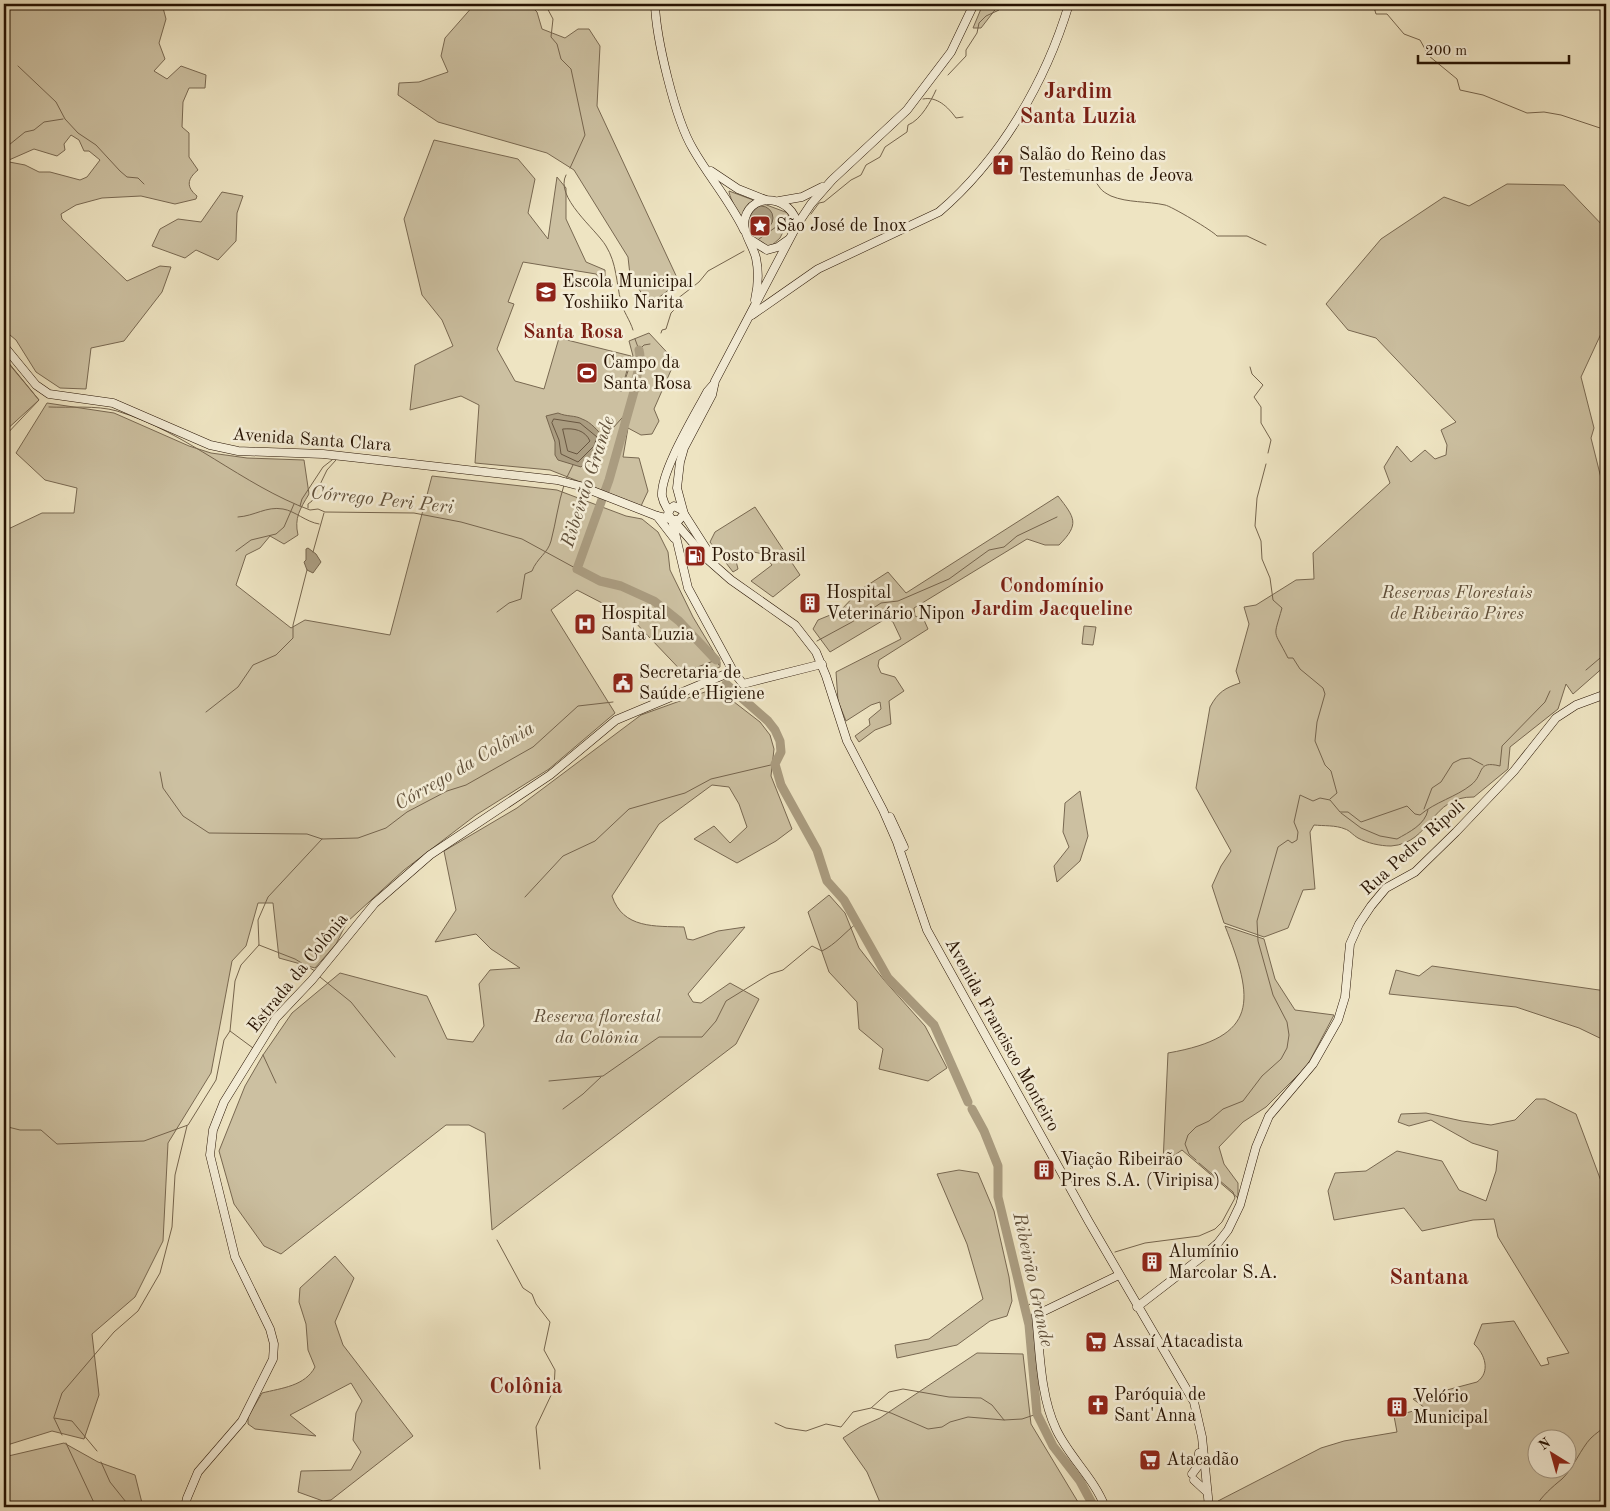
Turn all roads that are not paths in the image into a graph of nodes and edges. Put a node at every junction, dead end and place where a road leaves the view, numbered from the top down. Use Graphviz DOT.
graph roads {
  1 [pos="655,4"];
  2 [pos="974,4"];
  3 [pos="1070,4"];
  4 [pos="702,163"];
  5 [pos="832,180"];
  6 [pos="766,200"];
  7 [pos="779,201"];
  8 [pos="797,225"];
  9 [pos="744,230"];
  10 [pos="751,240"];
  11 [pos="789,240"];
  12 [pos="763,291"];
  13 [pos="775,299"];
  14 [pos="751,314"];
  15 [pos="4,346"];
  16 [pos="714,384"];
  17 [pos="644,511"];
  18 [pos="683,512"];
  19 [pos="657,516"];
  20 [pos="671,517"];
  21 [pos="677,542"];
  22 [pos="717,568"];
  23 [pos="822,664"];
  24 [pos="733,671"];
  25 [pos="1606,694"];
  26 [pos="1119,1275"];
  27 [pos="1137,1307"];
  28 [pos="1202,1437"];
  29 [pos="1208,1492"];
  30 [pos="185,1507"];
  31 [pos="1105,1507"];
  32 [pos="1209,1507"];
  1 -- 4 [label="street"];
  2 -- 5 [label="street"];
  3 -- 13 [label="street"];
  4 -- 6 [label="street"];
  4 -- 9 [label="street"];
  5 -- 7 [label="street"];
  5 -- 8 [label="street"];
  6 -- 7 [label="street"];
  6 -- 9 [label="street"];
  7 -- 8 [label="street"];
  8 -- 11 [label="street"];
  9 -- 10 [label="street"];
  10 -- 11 [label="street"];
  10 -- 14 [label="street"];
  11 -- 12 [label="street"];
  12 -- 13 [label="street"];
  12 -- 14 [label="street"];
  13 -- 14 [label="street"];
  14 -- 16 [label="street"];
  15 -- 17 [label="street, Avenida Santa Clara"];
  16 -- 18 [label="street"];
  16 -- 20 [label="street"];
  17 -- 19 [label="street, Avenida Santa Clara"];
  17 -- 20 [label="street, Avenida Santa Clara"];
  18 -- 20 [label="street"];
  18 -- 20 [label="street"];
  18 -- 22 [label="street"];
  19 -- 20 [label="street, Avenida Santa Clara"];
  19 -- 21 [label="street"];
  20 -- 21 [label="street"];
  20 -- 22 [label="street, Avenida Francisco Monteiro"];
  21 -- 24 [label="street"];
  22 -- 23 [label="street, Avenida Francisco Monteiro"];
  23 -- 24 [label="street"];
  23 -- 26 [label="street, Avenida Francisco Monteiro"];
  24 -- 30 [label="street, Estrada da Colônia"];
  25 -- 27 [label="street, Rua Pedro Ripoli"];
  26 -- 27 [label="street, Avenida Francisco Monteiro"];
  26 -- 31 [label="street"];
  27 -- 28 [label="street, Avenida Francisco Monteiro"];
  28 -- 29 [label="street, Avenida Francisco Monteiro"];
  28 -- 29 [label="street"];
  29 -- 32 [label="street, Avenida Francisco Monteiro"];
}
